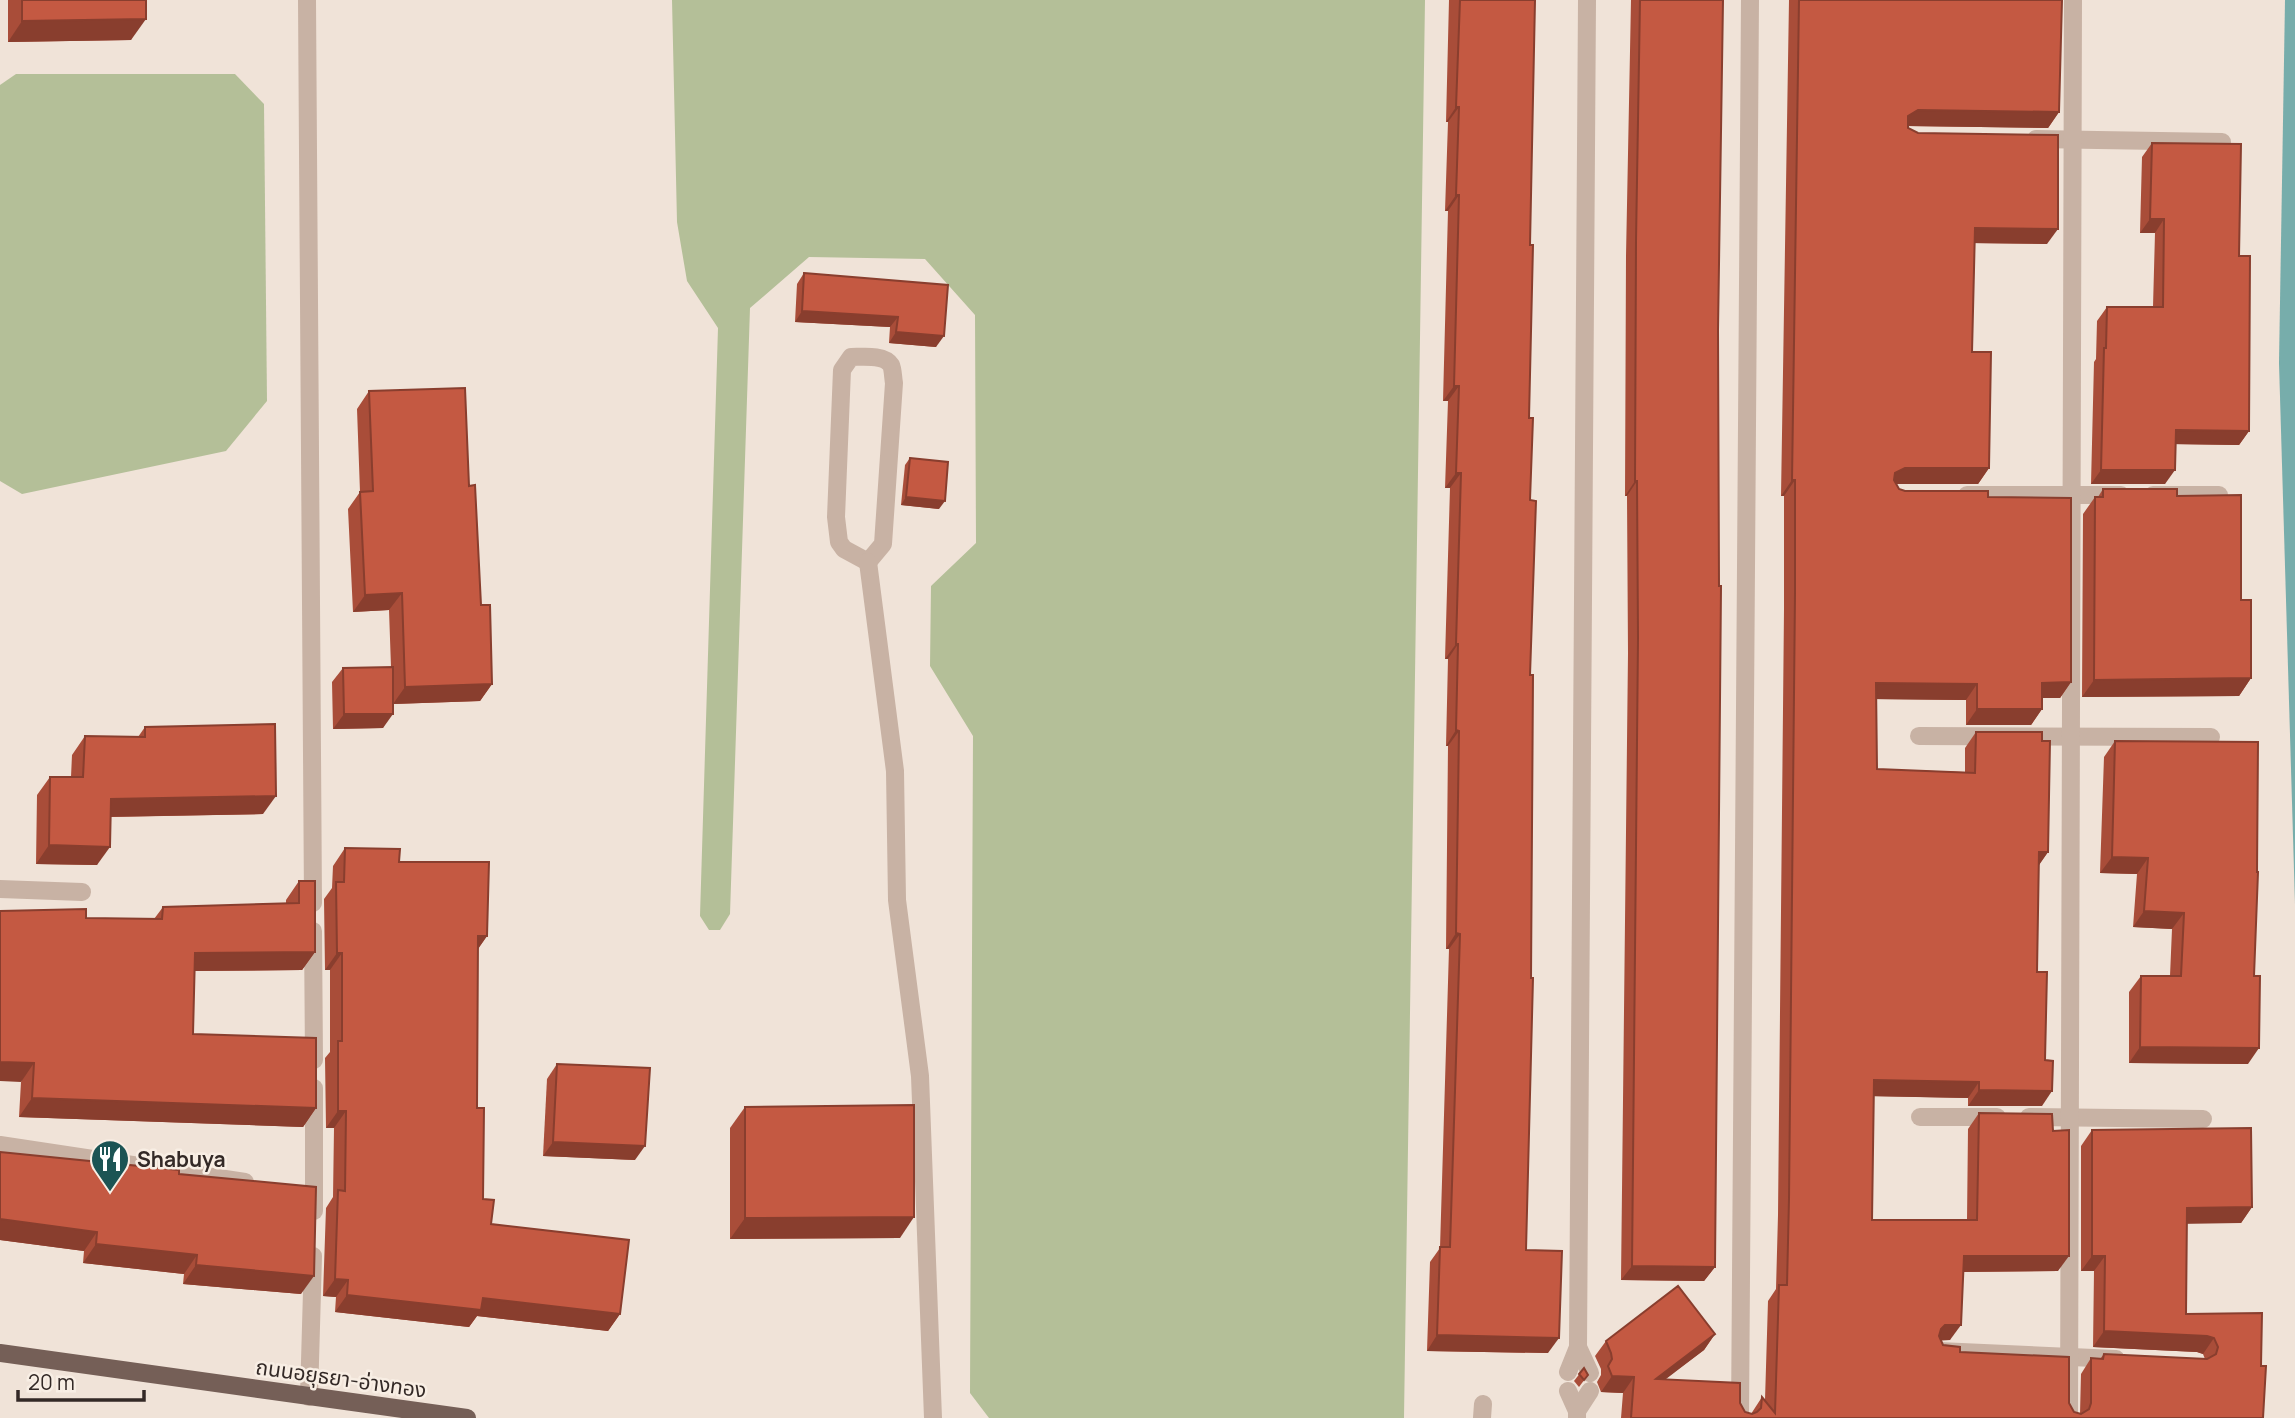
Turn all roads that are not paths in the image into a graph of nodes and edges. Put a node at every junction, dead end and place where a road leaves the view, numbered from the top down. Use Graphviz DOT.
graph roads {
  1 [pos="307,0"];
  2 [pos="1587,0"];
  3 [pos="1750,0"];
  4 [pos="2073,0"];
  5 [pos="2018,138"];
  6 [pos="2073,139"];
  7 [pos="2222,142"];
  8 [pos="1948,495"];
  9 [pos="2072,495"];
  10 [pos="2219,495"];
  11 [pos="867,562"];
  12 [pos="1919,736"];
  13 [pos="2071,737"];
  14 [pos="2211,737"];
  15 [pos="0,889"];
  16 [pos="82,892"];
  17 [pos="1920,1117"];
  18 [pos="2070,1117"];
  19 [pos="2203,1119"];
  20 [pos="0,1144"];
  21 [pos="260,1184"];
  22 [pos="1578,1347"];
  23 [pos="1939,1351"];
  24 [pos="0,1353"];
  25 [pos="2069,1357"];
  26 [pos="2133,1360"];
  27 [pos="1568,1372"];
  28 [pos="1568,1391"];
  29 [pos="309,1397"];
  30 [pos="1577,1414"];
  31 [pos="467,1418"];
  32 [pos="933,1418"];
  33 [pos="1740,1418"];
  34 [pos="2069,1418"];
  1 -- 29 [label="street"];
  2 -- 22 [label="street"];
  3 -- 33 [label="street"];
  4 -- 6 [label="street"];
  5 -- 6 [label="street"];
  6 -- 7 [label="street"];
  6 -- 9 [label="street"];
  8 -- 9 [label="street"];
  9 -- 10 [label="street"];
  9 -- 13 [label="street"];
  11 -- 11 [label="street"];
  11 -- 32 [label="street"];
  12 -- 13 [label="street"];
  13 -- 14 [label="street"];
  13 -- 18 [label="street"];
  15 -- 16 [label="street"];
  17 -- 18 [label="street"];
  18 -- 19 [label="street"];
  18 -- 25 [label="street"];
  20 -- 21 [label="street"];
  22 -- 27 [label="street"];
  22 -- 30 [label="street"];
  23 -- 25 [label="street"];
  24 -- 29 [label="main road, ถนนอยุธยา-อ่างทอง"];
  25 -- 26 [label="street"];
  25 -- 34 [label="street"];
  28 -- 30 [label="street"];
  29 -- 31 [label="main road, ถนนอยุธยา-อ่างทอง"];
}
